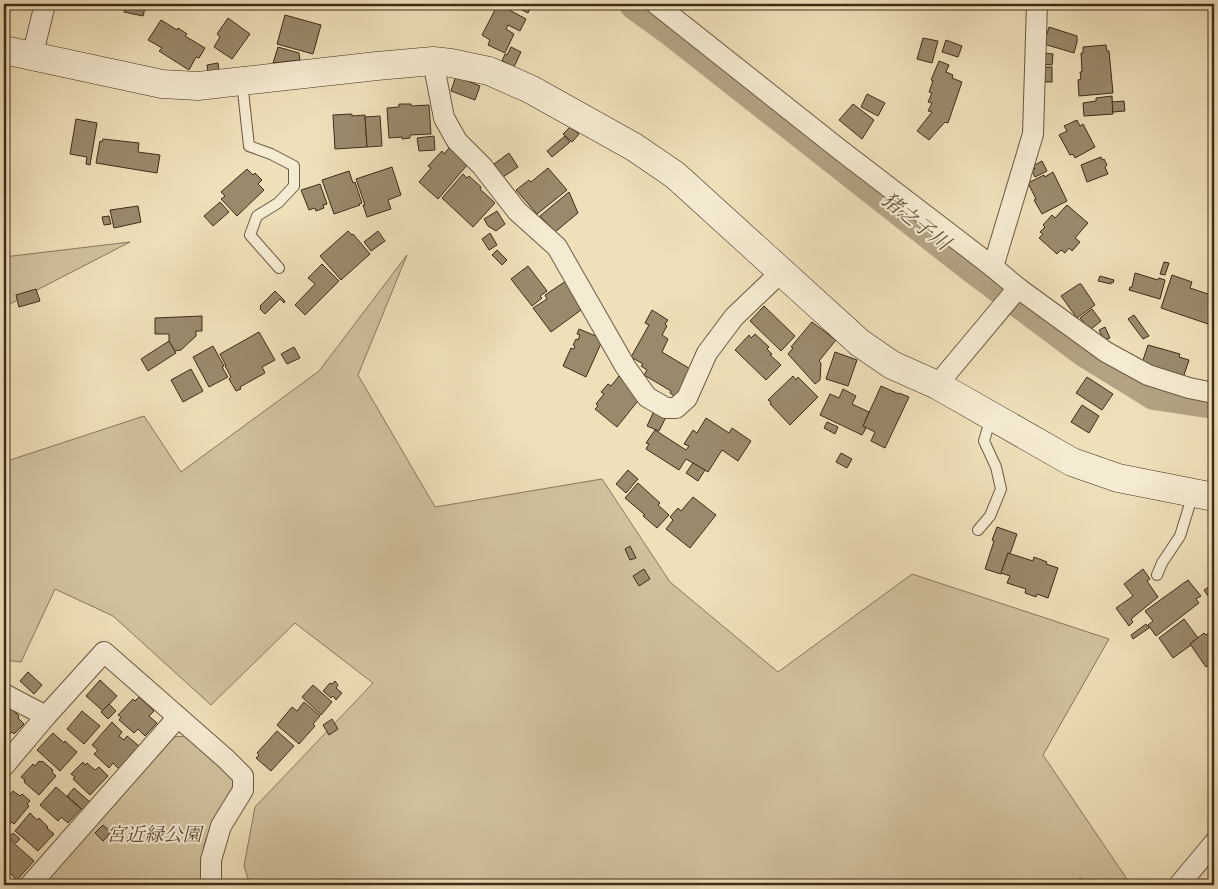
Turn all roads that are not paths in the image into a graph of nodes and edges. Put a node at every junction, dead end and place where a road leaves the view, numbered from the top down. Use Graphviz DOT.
graph roads {
  1 [pos="45,4"];
  2 [pos="656,4"];
  3 [pos="1037,4"];
  4 [pos="4,50"];
  5 [pos="32,57"];
  6 [pos="433,62"];
  7 [pos="242,81"];
  8 [pos="993,267"];
  9 [pos="279,268"];
  10 [pos="782,272"];
  11 [pos="1016,291"];
  12 [pos="937,385"];
  13 [pos="1214,393"];
  14 [pos="992,416"];
  15 [pos="1204,495"];
  16 [pos="978,530"];
  17 [pos="1157,575"];
  18 [pos="4,694"];
  19 [pos="46,716"];
  20 [pos="178,717"];
  21 [pos="4,766"];
  22 [pos="1214,843"];
  23 [pos="30,885"];
  24 [pos="211,885"];
  25 [pos="1179,885"];
  1 -- 5 [label="street"];
  2 -- 8 [label="street"];
  3 -- 8 [label="street"];
  4 -- 5 [label="street"];
  5 -- 7 [label="street"];
  6 -- 7 [label="street"];
  6 -- 10 [label="street"];
  6 -- 10 [label="street"];
  7 -- 9 [label="lane"];
  8 -- 11 [label="street"];
  10 -- 12 [label="street"];
  11 -- 12 [label="street"];
  11 -- 13 [label="street"];
  12 -- 14 [label="street"];
  14 -- 15 [label="street"];
  14 -- 16 [label="lane"];
  15 -- 17 [label="lane"];
  18 -- 19 [label="street"];
  19 -- 20 [label="street"];
  19 -- 21 [label="street"];
  20 -- 23 [label="street"];
  20 -- 24 [label="street"];
  22 -- 25 [label="street"];
}
